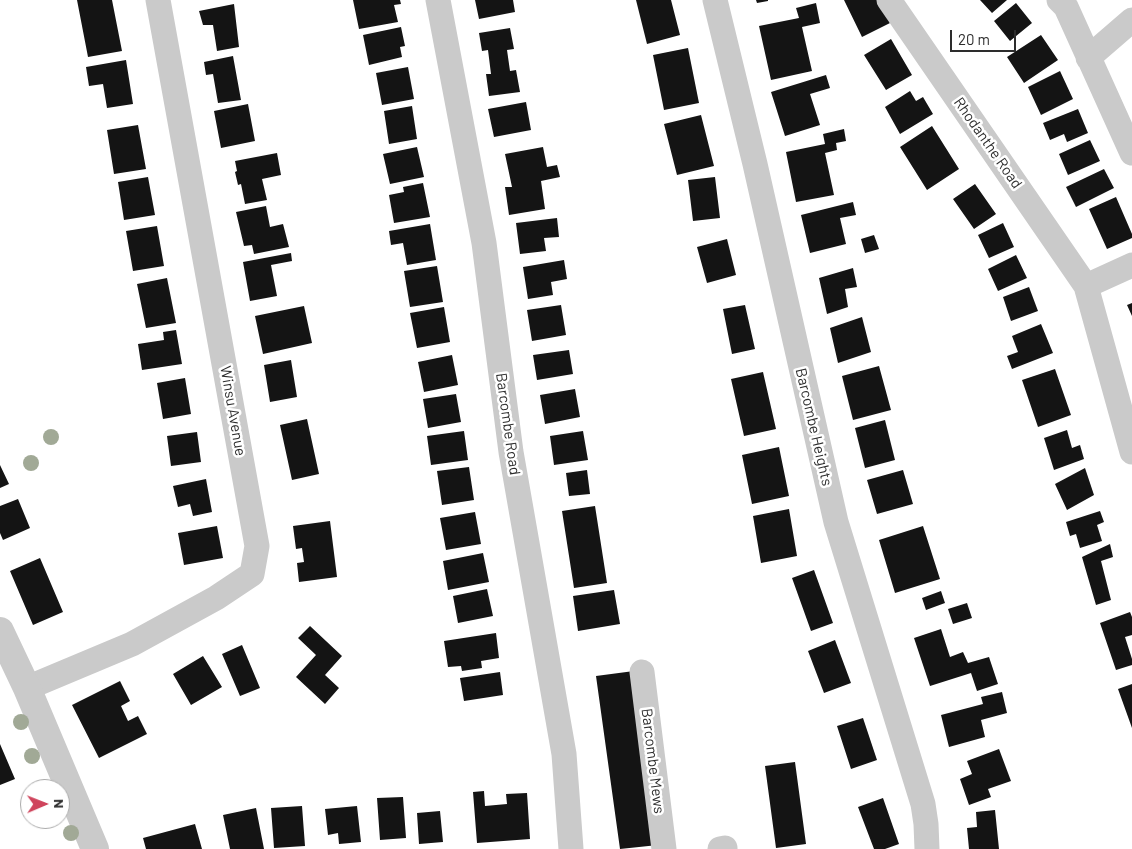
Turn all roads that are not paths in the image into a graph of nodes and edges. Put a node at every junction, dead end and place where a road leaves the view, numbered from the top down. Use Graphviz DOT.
graph roads {
  1 [pos="158,0"];
  2 [pos="438,0"];
  3 [pos="715,0"];
  4 [pos="889,0"];
  5 [pos="1060,0"];
  6 [pos="1132,20"];
  7 [pos="1088,58"];
  8 [pos="1132,153"];
  9 [pos="1132,265"];
  10 [pos="1086,286"];
  11 [pos="1132,452"];
  12 [pos="0,631"];
  13 [pos="642,672"];
  14 [pos="27,688"];
  15 [pos="95,849"];
  16 [pos="572,849"];
  17 [pos="664,849"];
  18 [pos="927,849"];
  1 -- 14 [label="street, Winsu Avenue"];
  2 -- 16 [label="street, Barcombe Road"];
  3 -- 18 [label="street, Barcombe Heights"];
  4 -- 10 [label="street, Rhodanthe Road"];
  5 -- 7 [label="street"];
  6 -- 7 [label="street"];
  7 -- 8 [label="street"];
  9 -- 10 [label="street"];
  10 -- 11 [label="street, Rhodanthe Road"];
  12 -- 14 [label="street"];
  13 -- 17 [label="street, Barcombe Mews"];
  14 -- 15 [label="street"];
}
